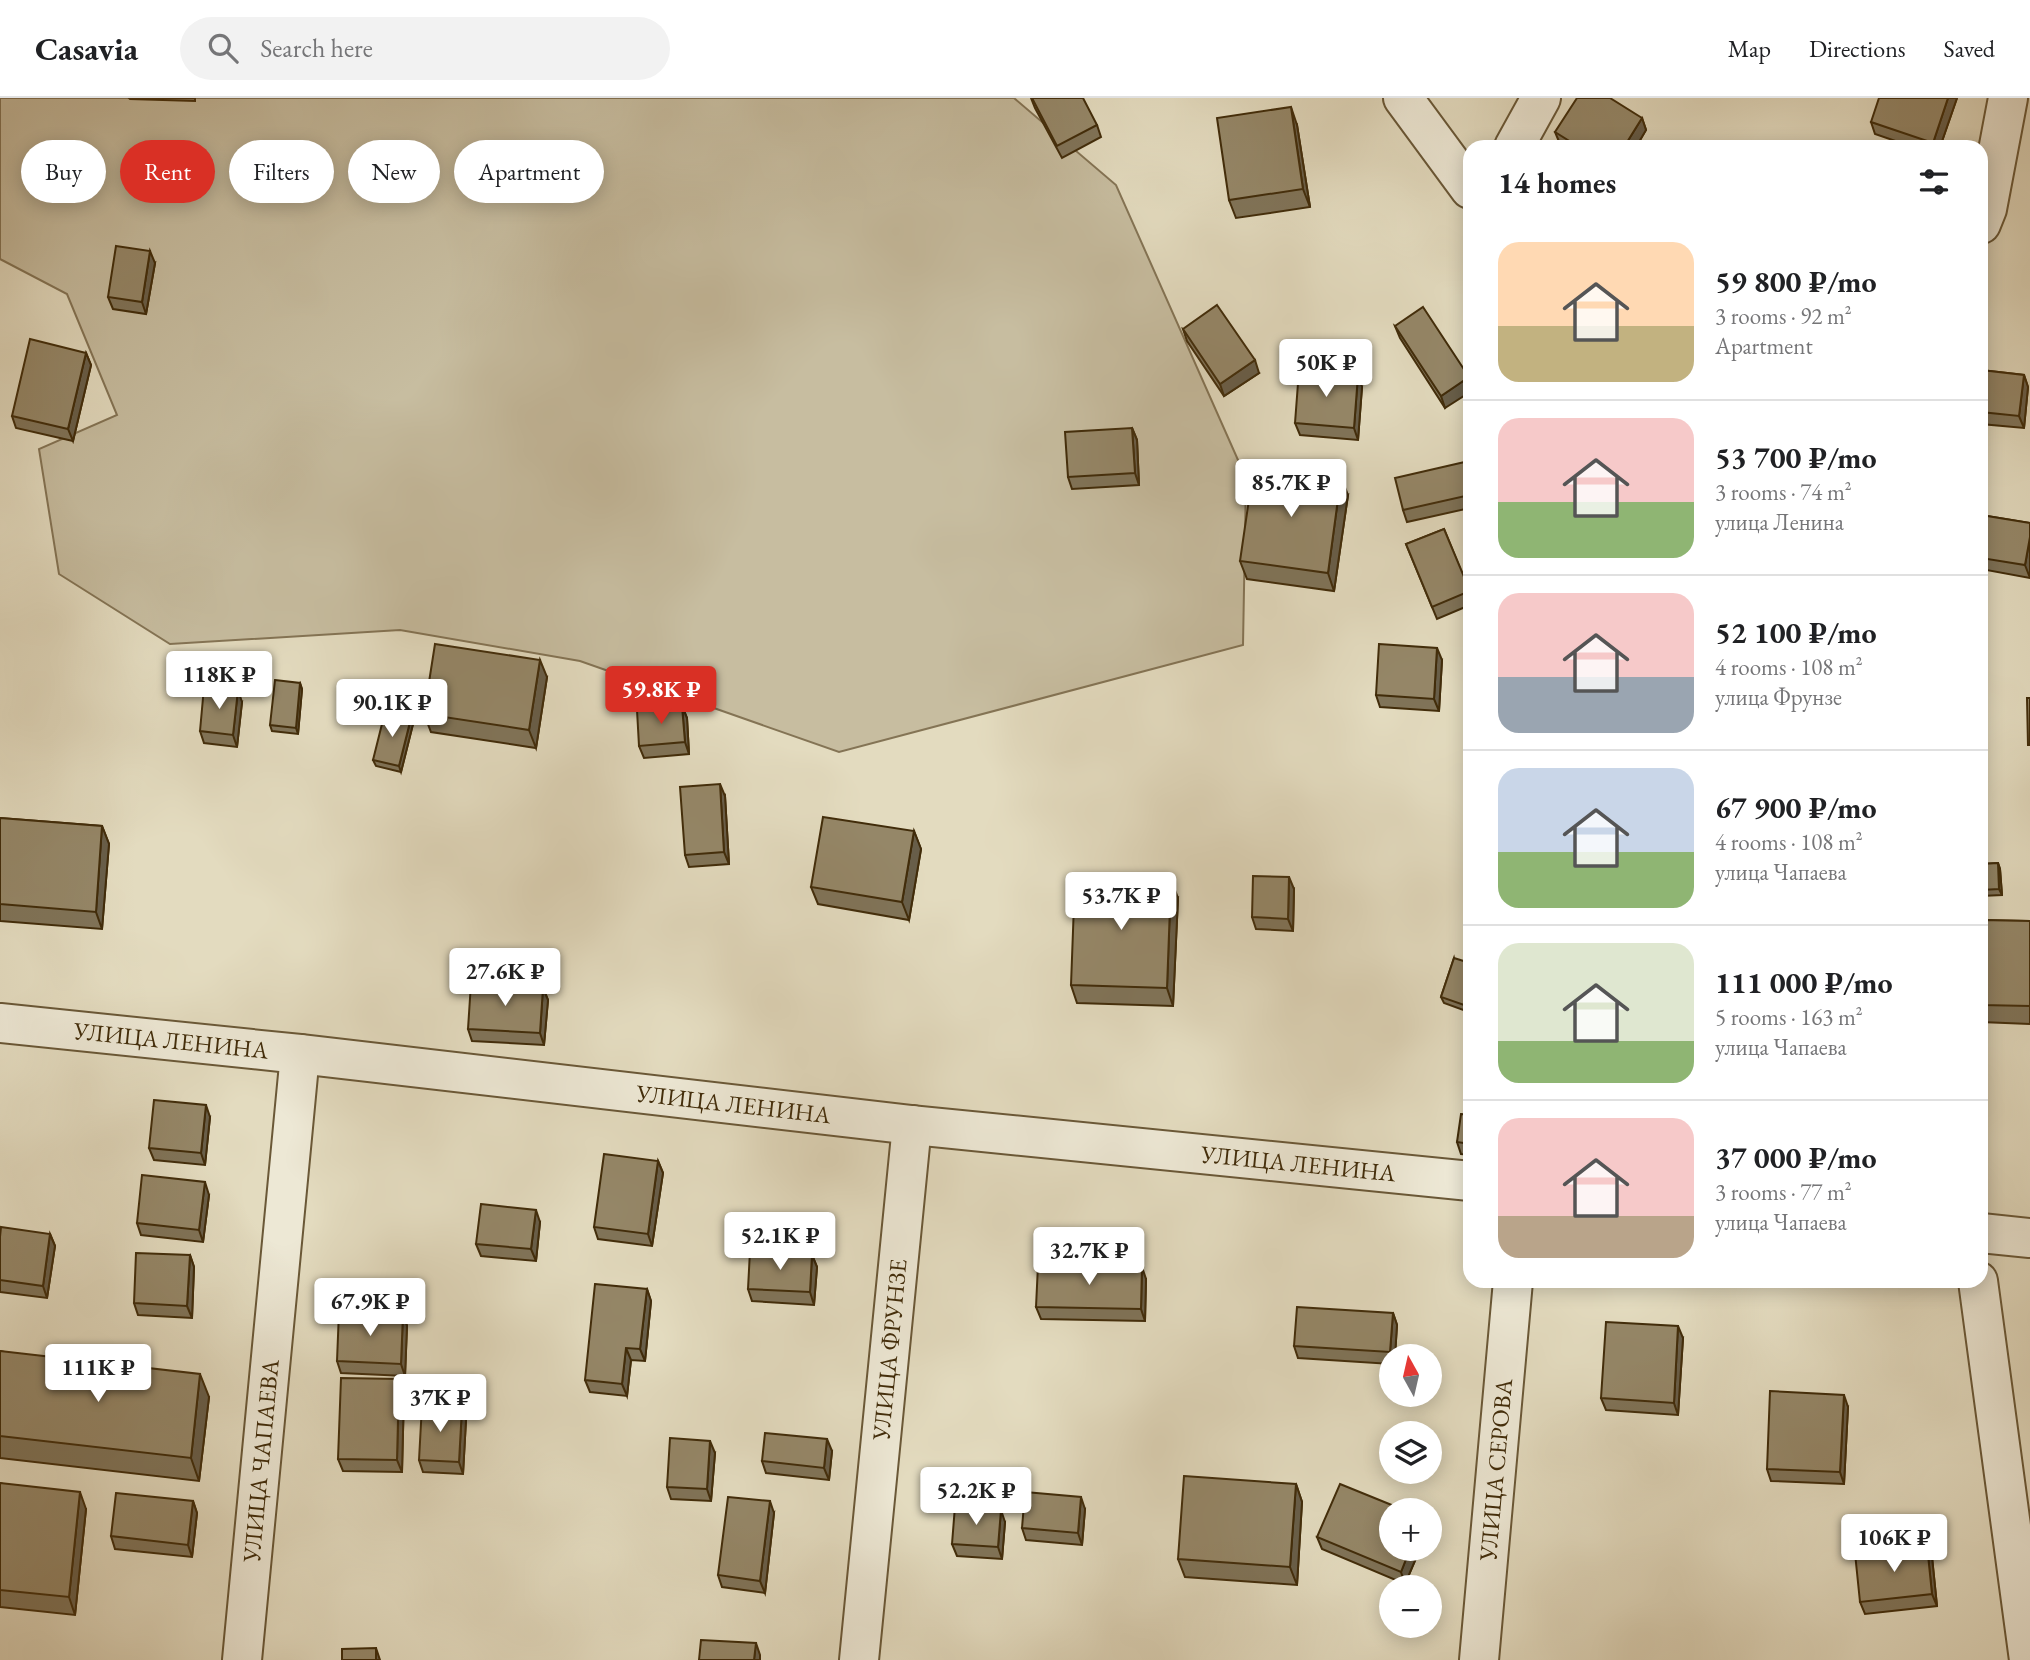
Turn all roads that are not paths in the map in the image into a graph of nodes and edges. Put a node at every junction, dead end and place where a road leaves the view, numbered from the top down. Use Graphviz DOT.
graph roads {
  1 [pos="1403,98"];
  2 [pos="1541,98"];
  3 [pos="2008,98"];
  4 [pos="1518,140"];
  5 [pos="1463,179"];
  6 [pos="1988,204"];
  7 [pos="0,1023"];
  8 [pos="300,1054"];
  9 [pos="912,1125"];
  10 [pos="1463,1180"];
  11 [pos="1988,1234"];
  12 [pos="2030,1238"];
  13 [pos="1512,1288"];
  14 [pos="1979,1288"];
  15 [pos="242,1660"];
  16 [pos="859,1660"];
  17 [pos="1479,1660"];
  18 [pos="2029,1660"];
  1 -- 5 [label="street"];
  2 -- 4 [label="street"];
  3 -- 6 [label="street"];
  7 -- 8 [label="street, УЛИЦА ЛЕНИНА"];
  8 -- 9 [label="street, УЛИЦА ЛЕНИНА"];
  8 -- 15 [label="street, УЛИЦА ЧАПАЕВА"];
  9 -- 10 [label="street, УЛИЦА ЛЕНИНА"];
  9 -- 16 [label="street, УЛИЦА ФРУНЗЕ"];
  11 -- 12 [label="street"];
  13 -- 17 [label="street, УЛИЦА СЕРОВА"];
  14 -- 18 [label="street"];
}
